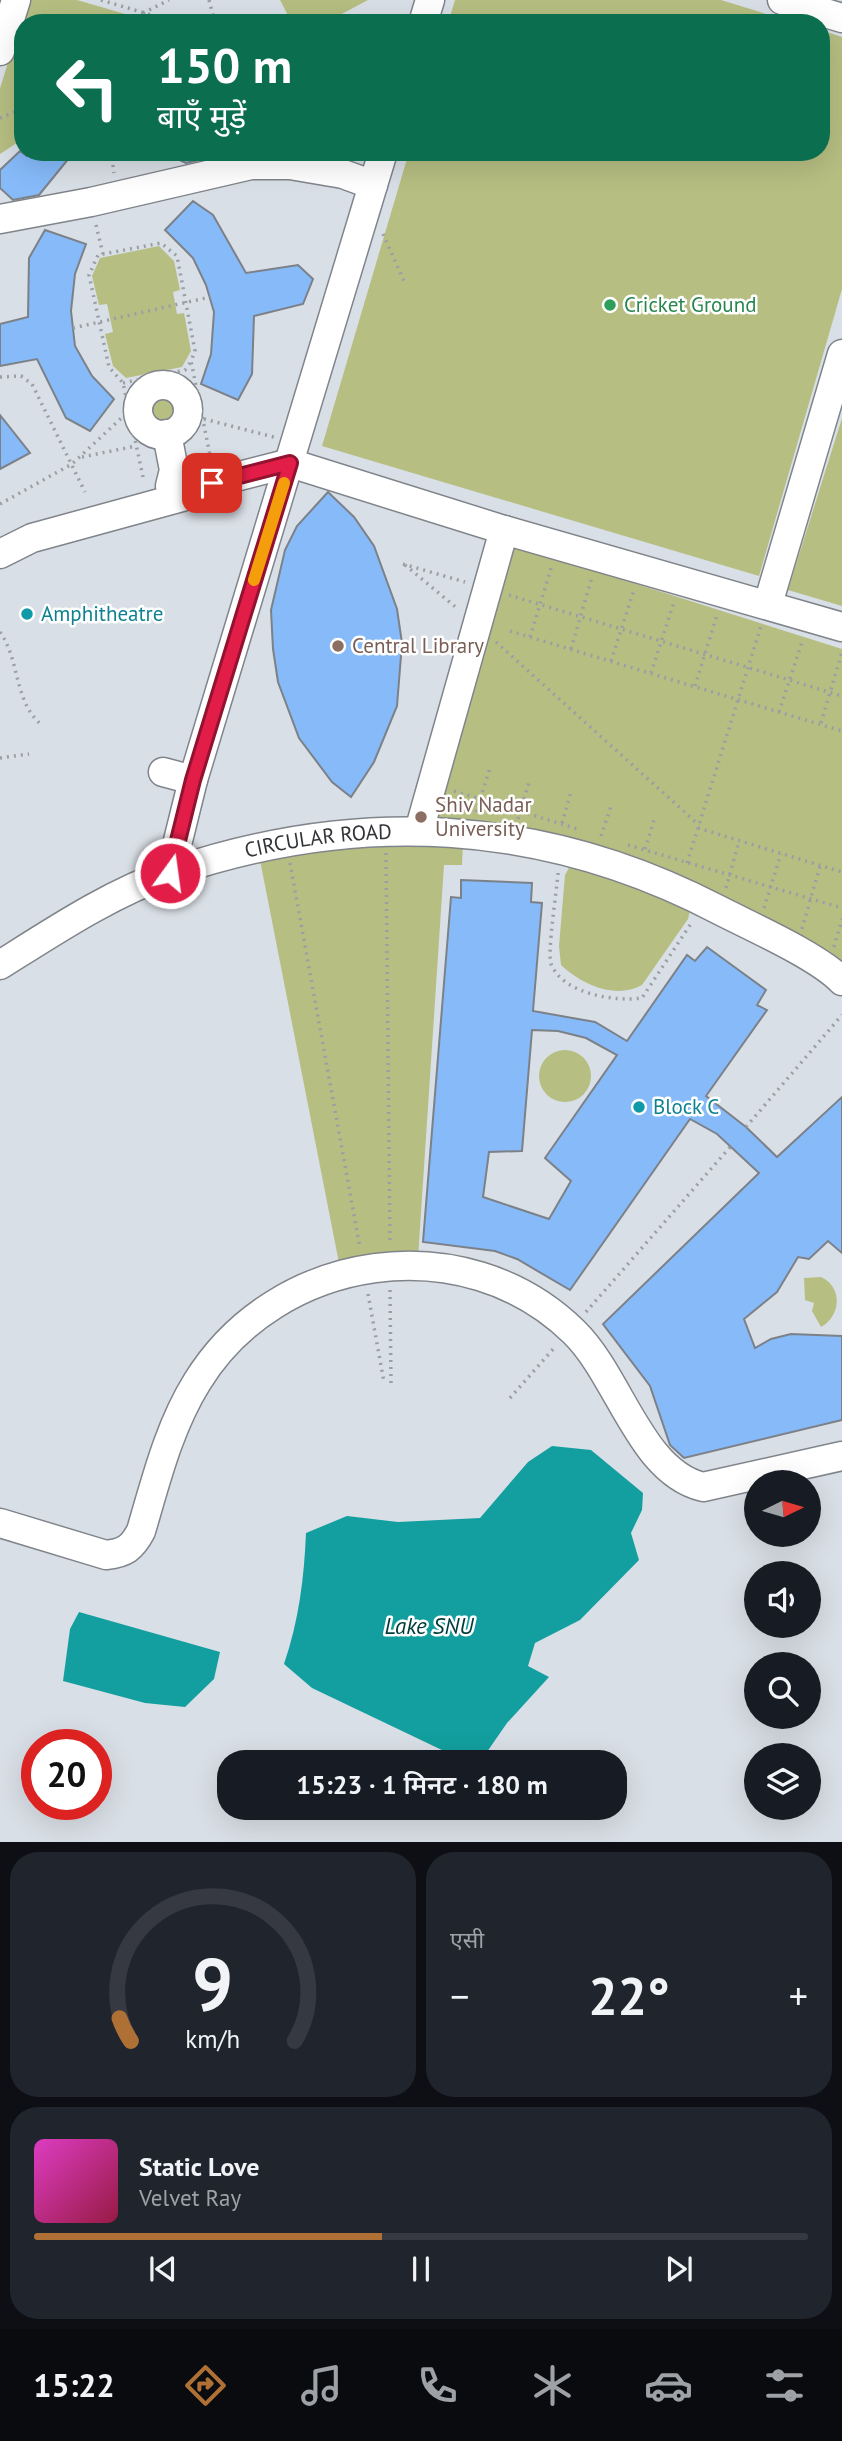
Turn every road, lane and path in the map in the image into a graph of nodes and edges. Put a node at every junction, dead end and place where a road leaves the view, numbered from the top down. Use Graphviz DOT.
graph roads {
  1 [pos="16,0"];
  2 [pos="101,0"];
  3 [pos="169,0"];
  4 [pos="782,0"];
  5 [pos="143,13"];
  6 [pos="146,14"];
  7 [pos="829,14"];
  8 [pos="0,51"];
  9 [pos="380,161"];
  10 [pos="370,195"];
  11 [pos="91,202"];
  12 [pos="0,219"];
  13 [pos="103,254"];
  14 [pos="404,281"];
  15 [pos="209,297"];
  16 [pos="186,302"];
  17 [pos="99,322"];
  18 [pos="73,328"];
  19 [pos="842,354"];
  20 [pos="191,361"];
  21 [pos="0,377"];
  22 [pos="123,383"];
  23 [pos="129,411"];
  24 [pos="203,418"];
  25 [pos="167,434"];
  26 [pos="276,438"];
  27 [pos="136,446"];
  28 [pos="80,457"];
  29 [pos="290,463"];
  30 [pos="72,464"];
  31 [pos="143,477"];
  32 [pos="212,482"];
  33 [pos="170,486"];
  34 [pos="85,492"];
  35 [pos="0,504"];
  36 [pos="504,530"];
  37 [pos="0,535"];
  38 [pos="0,554"];
  39 [pos="552,563"];
  40 [pos="593,575"];
  41 [pos="635,588"];
  42 [pos="488,589"];
  43 [pos="674,600"];
  44 [pos="768,604"];
  45 [pos="540,605"];
  46 [pos="718,613"];
  47 [pos="580,617"];
  48 [pos="477,625"];
  49 [pos="842,627"];
  50 [pos="622,629"];
  51 [pos="510,631"];
  52 [pos="0,632"];
  53 [pos="530,636"];
  54 [pos="803,639"];
  55 [pos="662,641"];
  56 [pos="571,649"];
  57 [pos="842,652"];
  58 [pos="705,654"];
  59 [pos="611,661"];
  60 [pos="748,667"];
  61 [pos="652,673"];
  62 [pos="789,680"];
  63 [pos="695,686"];
  64 [pos="830,692"];
  65 [pos="842,696"];
  66 [pos="738,699"];
  67 [pos="779,712"];
  68 [pos="820,724"];
  69 [pos="43,726"];
  70 [pos="842,731"];
  71 [pos="29,754"];
  72 [pos="0,758"];
  73 [pos="490,768"];
  74 [pos="163,772"];
  75 [pos="530,779"];
  76 [pos="193,780"];
  77 [pos="432,785"];
  78 [pos="571,792"];
  79 [pos="480,799"];
  80 [pos="611,806"];
  81 [pos="521,811"];
  82 [pos="655,817"];
  83 [pos="698,827"];
  84 [pos="386,830"];
  85 [pos="419,831"];
  86 [pos="469,834"];
  87 [pos="601,836"];
  88 [pos="612,839"];
  89 [pos="286,841"];
  90 [pos="512,841"];
  91 [pos="559,841"];
  92 [pos="739,841"];
  93 [pos="623,843"];
  94 [pos="781,854"];
  95 [pos="641,862"];
  96 [pos="687,863"];
  97 [pos="821,866"];
  98 [pos="842,872"];
  99 [pos="170,873"];
  100 [pos="730,875"];
  101 [pos="770,887"];
  102 [pos="678,890"];
  103 [pos="811,899"];
  104 [pos="712,906"];
  105 [pos="842,908"];
  106 [pos="757,930"];
  107 [pos="795,951"];
  108 [pos="0,965"];
  109 [pos="840,977"];
  110 [pos="842,1015"];
  111 [pos="746,1127"];
  112 [pos="731,1146"];
  113 [pos="377,1267"];
  114 [pos="571,1329"];
  115 [pos="384,1382"];
  116 [pos="391,1383"];
  117 [pos="510,1398"];
  118 [pos="842,1457"];
  119 [pos="0,1523"];
  1 -- 8 [label="street"];
  2 -- 5 [label="path"];
  3 -- 5 [label="path"];
  4 -- 7 [label="street"];
  5 -- 6 [label="path"];
  9 -- 10 [label="street"];
  10 -- 11 [label="street"];
  10 -- 14 [label="path"];
  10 -- 29 [label="street"];
  11 -- 12 [label="street"];
  11 -- 13 [label="path"];
  13 -- 16 [label="path"];
  13 -- 17 [label="path"];
  15 -- 16 [label="path"];
  16 -- 17 [label="path"];
  16 -- 20 [label="path"];
  17 -- 18 [label="path"];
  17 -- 22 [label="path"];
  19 -- 44 [label="street"];
  20 -- 22 [label="path"];
  20 -- 24 [label="path"];
  21 -- 30 [label="path"];
  22 -- 23 [label="path"];
  23 -- 27 [label="path"];
  23 -- 28 [label="path"];
  24 -- 26 [label="path"];
  24 -- 32 [label="path"];
  25 -- 33 [label="street"];
  27 -- 28 [label="path"];
  27 -- 31 [label="path"];
  28 -- 30 [label="path"];
  29 -- 32 [label="street"];
  29 -- 36 [label="street"];
  29 -- 76 [label="street"];
  30 -- 34 [label="path"];
  30 -- 35 [label="path"];
  32 -- 33 [label="street"];
  32 -- 38 [label="street"];
  33 -- 37 [label="street"];
  36 -- 42 [label="street"];
  36 -- 44 [label="street"];
  39 -- 45 [label="path"];
  40 -- 47 [label="path"];
  41 -- 50 [label="path"];
  42 -- 45 [label="path"];
  42 -- 48 [label="street"];
  42 -- 48 [label="path"];
  43 -- 55 [label="path"];
  44 -- 49 [label="street"];
  44 -- 60 [label="path"];
  45 -- 47 [label="path"];
  45 -- 53 [label="path"];
  46 -- 58 [label="path"];
  47 -- 50 [label="path"];
  47 -- 56 [label="path"];
  48 -- 77 [label="street"];
  48 -- 83 [label="path"];
  50 -- 55 [label="path"];
  50 -- 59 [label="path"];
  51 -- 53 [label="path"];
  52 -- 69 [label="path"];
  53 -- 56 [label="path"];
  54 -- 62 [label="path"];
  55 -- 58 [label="path"];
  55 -- 61 [label="path"];
  56 -- 59 [label="path"];
  57 -- 64 [label="path"];
  58 -- 60 [label="path"];
  58 -- 63 [label="path"];
  59 -- 61 [label="path"];
  60 -- 62 [label="path"];
  60 -- 66 [label="path"];
  61 -- 63 [label="path"];
  62 -- 64 [label="path"];
  62 -- 67 [label="path"];
  63 -- 66 [label="path"];
  64 -- 65 [label="path"];
  64 -- 68 [label="path"];
  66 -- 67 [label="path"];
  66 -- 83 [label="path"];
  67 -- 68 [label="path"];
  68 -- 70 [label="path"];
  71 -- 72 [label="path"];
  73 -- 79 [label="path"];
  74 -- 76 [label="street"];
  75 -- 81 [label="path"];
  76 -- 99 [label="street"];
  77 -- 79 [label="path"];
  77 -- 85 [label="street"];
  78 -- 91 [label="path"];
  79 -- 81 [label="path"];
  79 -- 86 [label="path"];
  80 -- 87 [label="path"];
  81 -- 90 [label="path"];
  81 -- 91 [label="path"];
  82 -- 95 [label="path"];
  83 -- 92 [label="path"];
  83 -- 96 [label="path"];
  84 -- 85 [label="street, CIRCULAR ROAD"];
  84 -- 89 [label="street, CIRCULAR ROAD"];
  84 -- 113 [label="path"];
  85 -- 86 [label="street, CIRCULAR ROAD"];
  86 -- 90 [label="street, CIRCULAR ROAD"];
  87 -- 88 [label="path"];
  87 -- 91 [label="path"];
  89 -- 99 [label="street, CIRCULAR ROAD"];
  89 -- 113 [label="path"];
  90 -- 91 [label="street, CIRCULAR ROAD"];
  91 -- 95 [label="street, CIRCULAR ROAD"];
  91 -- 104 [label="path"];
  92 -- 94 [label="path"];
  92 -- 100 [label="path"];
  93 -- 95 [label="path"];
  94 -- 97 [label="path"];
  94 -- 101 [label="path"];
  95 -- 96 [label="path"];
  95 -- 102 [label="street, CIRCULAR ROAD"];
  96 -- 100 [label="path"];
  96 -- 102 [label="path"];
  97 -- 98 [label="path"];
  97 -- 103 [label="path"];
  99 -- 108 [label="street, CIRCULAR ROAD"];
  100 -- 101 [label="path"];
  100 -- 104 [label="path"];
  101 -- 103 [label="path"];
  101 -- 106 [label="path"];
  102 -- 104 [label="street, CIRCULAR ROAD"];
  103 -- 105 [label="path"];
  103 -- 107 [label="path"];
  104 -- 106 [label="street, CIRCULAR ROAD"];
  106 -- 107 [label="street, CIRCULAR ROAD"];
  107 -- 109 [label="street, CIRCULAR ROAD"];
  110 -- 111 [label="path"];
  112 -- 114 [label="path"];
  113 -- 114 [label="street"];
  113 -- 115 [label="path"];
  113 -- 116 [label="path"];
  113 -- 119 [label="street"];
  114 -- 117 [label="path"];
  114 -- 118 [label="street"];
}
